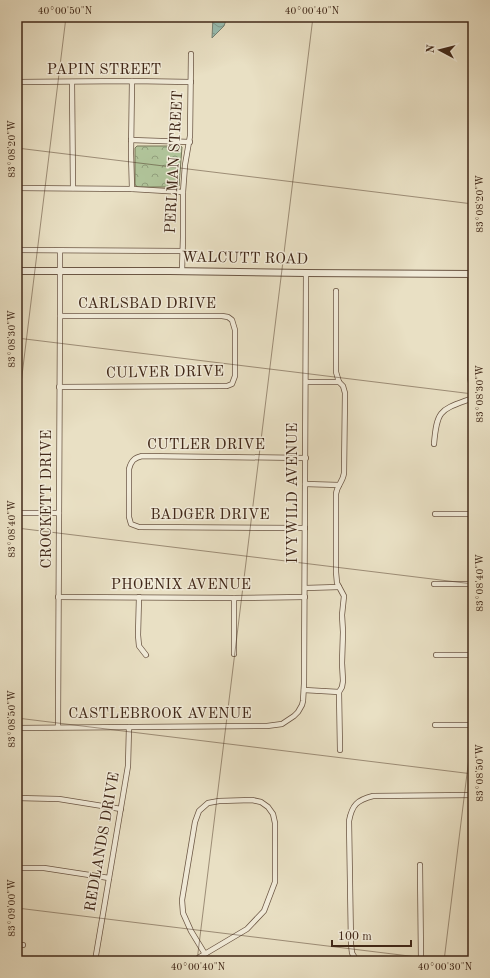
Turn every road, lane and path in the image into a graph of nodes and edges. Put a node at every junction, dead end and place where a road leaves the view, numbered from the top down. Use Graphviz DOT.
graph roads {
  1 [pos="191,54"];
  2 [pos="132,81"];
  3 [pos="17,82"];
  4 [pos="72,82"];
  5 [pos="191,82"];
  6 [pos="131,140"];
  7 [pos="190,142"];
  8 [pos="17,188"];
  9 [pos="73,188"];
  10 [pos="132,188"];
  11 [pos="183,192"];
  12 [pos="17,250"];
  13 [pos="60,251"];
  14 [pos="183,251"];
  15 [pos="17,271"];
  16 [pos="60,271"];
  17 [pos="182,271"];
  18 [pos="306,274"];
  19 [pos="472,274"];
  20 [pos="336,291"];
  21 [pos="60,316"];
  22 [pos="232,320"];
  23 [pos="306,382"];
  24 [pos="339,382"];
  25 [pos="59,387"];
  26 [pos="473,393"];
  27 [pos="473,398"];
  28 [pos="434,444"];
  29 [pos="306,458"];
  30 [pos="305,484"];
  31 [pos="339,485"];
  32 [pos="17,513"];
  33 [pos="59,513"];
  34 [pos="435,514"];
  35 [pos="473,514"];
  36 [pos="138,527"];
  37 [pos="305,528"];
  38 [pos="434,584"];
  39 [pos="473,584"];
  40 [pos="339,587"];
  41 [pos="305,588"];
  42 [pos="58,597"];
  43 [pos="139,597"];
  44 [pos="305,597"];
  45 [pos="234,598"];
  46 [pos="234,654"];
  47 [pos="146,655"];
  48 [pos="436,655"];
  49 [pos="473,655"];
  50 [pos="304,690"];
  51 [pos="339,692"];
  52 [pos="298,712"];
  53 [pos="436,725"];
  54 [pos="473,725"];
  55 [pos="58,727"];
  56 [pos="128,727"];
  57 [pos="17,728"];
  58 [pos="340,750"];
  59 [pos="473,795"];
  60 [pos="17,798"];
  61 [pos="121,809"];
  62 [pos="420,865"];
  63 [pos="17,868"];
  64 [pos="109,878"];
  65 [pos="17,945"];
  66 [pos="23,945"];
  67 [pos="205,954"];
  68 [pos="95,961"];
  69 [pos="193,961"];
  70 [pos="357,961"];
  71 [pos="421,961"];
  1 -- 5 [label="street, PERLMAN STREET"];
  2 -- 4 [label="street, PAPIN STREET"];
  2 -- 5 [label="street, PAPIN STREET"];
  2 -- 6 [label="street"];
  3 -- 4 [label="street, PAPIN STREET"];
  4 -- 9 [label="street"];
  5 -- 7 [label="street, PERLMAN STREET"];
  6 -- 7 [label="street"];
  6 -- 10 [label="street"];
  7 -- 11 [label="street, PERLMAN STREET"];
  8 -- 9 [label="street"];
  9 -- 10 [label="street"];
  10 -- 11 [label="street"];
  11 -- 14 [label="street, PERLMAN STREET"];
  12 -- 13 [label="street"];
  13 -- 14 [label="street"];
  13 -- 16 [label="street, CROCKETT DRIVE"];
  14 -- 17 [label="street, PERLMAN STREET"];
  15 -- 16 [label="street, WALCUTT ROAD"];
  16 -- 17 [label="street, WALCUTT ROAD"];
  16 -- 21 [label="street, CROCKETT DRIVE"];
  17 -- 18 [label="street, WALCUTT ROAD"];
  18 -- 19 [label="street, WALCUTT ROAD"];
  18 -- 23 [label="street, IVYWILD AVENUE"];
  19 -- 26 [label="street"];
  20 -- 24 [label="street"];
  21 -- 22 [label="street, CARLSBAD DRIVE"];
  21 -- 25 [label="street, CROCKETT DRIVE"];
  22 -- 25 [label="street, CULVER DRIVE"];
  23 -- 24 [label="street"];
  23 -- 29 [label="street, IVYWILD AVENUE"];
  24 -- 31 [label="street"];
  25 -- 33 [label="street, CROCKETT DRIVE"];
  27 -- 28 [label="street"];
  29 -- 30 [label="street, IVYWILD AVENUE"];
  29 -- 36 [label="street, CUTLER DRIVE"];
  30 -- 31 [label="street"];
  30 -- 37 [label="street, IVYWILD AVENUE"];
  31 -- 40 [label="street"];
  32 -- 33 [label="street"];
  33 -- 42 [label="street, CROCKETT DRIVE"];
  34 -- 35 [label="street"];
  36 -- 37 [label="street, BADGER DRIVE"];
  37 -- 41 [label="street, IVYWILD AVENUE"];
  38 -- 39 [label="street"];
  40 -- 41 [label="street"];
  40 -- 51 [label="street"];
  41 -- 44 [label="street, IVYWILD AVENUE"];
  42 -- 43 [label="street, PHOENIX AVENUE"];
  42 -- 55 [label="street, CROCKETT DRIVE"];
  43 -- 45 [label="street, PHOENIX AVENUE"];
  43 -- 47 [label="street"];
  44 -- 45 [label="street, PHOENIX AVENUE"];
  44 -- 50 [label="street, IVYWILD AVENUE"];
  45 -- 46 [label="street"];
  48 -- 49 [label="street"];
  50 -- 51 [label="street"];
  50 -- 52 [label="street, IVYWILD AVENUE"];
  51 -- 58 [label="street"];
  52 -- 56 [label="street, CASTLEBROOK AVENUE"];
  53 -- 54 [label="street"];
  55 -- 56 [label="street, CASTLEBROOK AVENUE"];
  55 -- 57 [label="street, CASTLEBROOK AVENUE"];
  56 -- 61 [label="street, REDLANDS DRIVE"];
  59 -- 70 [label="street"];
  60 -- 61 [label="street"];
  61 -- 64 [label="street, REDLANDS DRIVE"];
  62 -- 71 [label="street"];
  63 -- 64 [label="street"];
  64 -- 68 [label="street, REDLANDS DRIVE"];
  65 -- 66 [label="street"];
  67 -- 67 [label="street"];
  67 -- 69 [label="street"];
}
